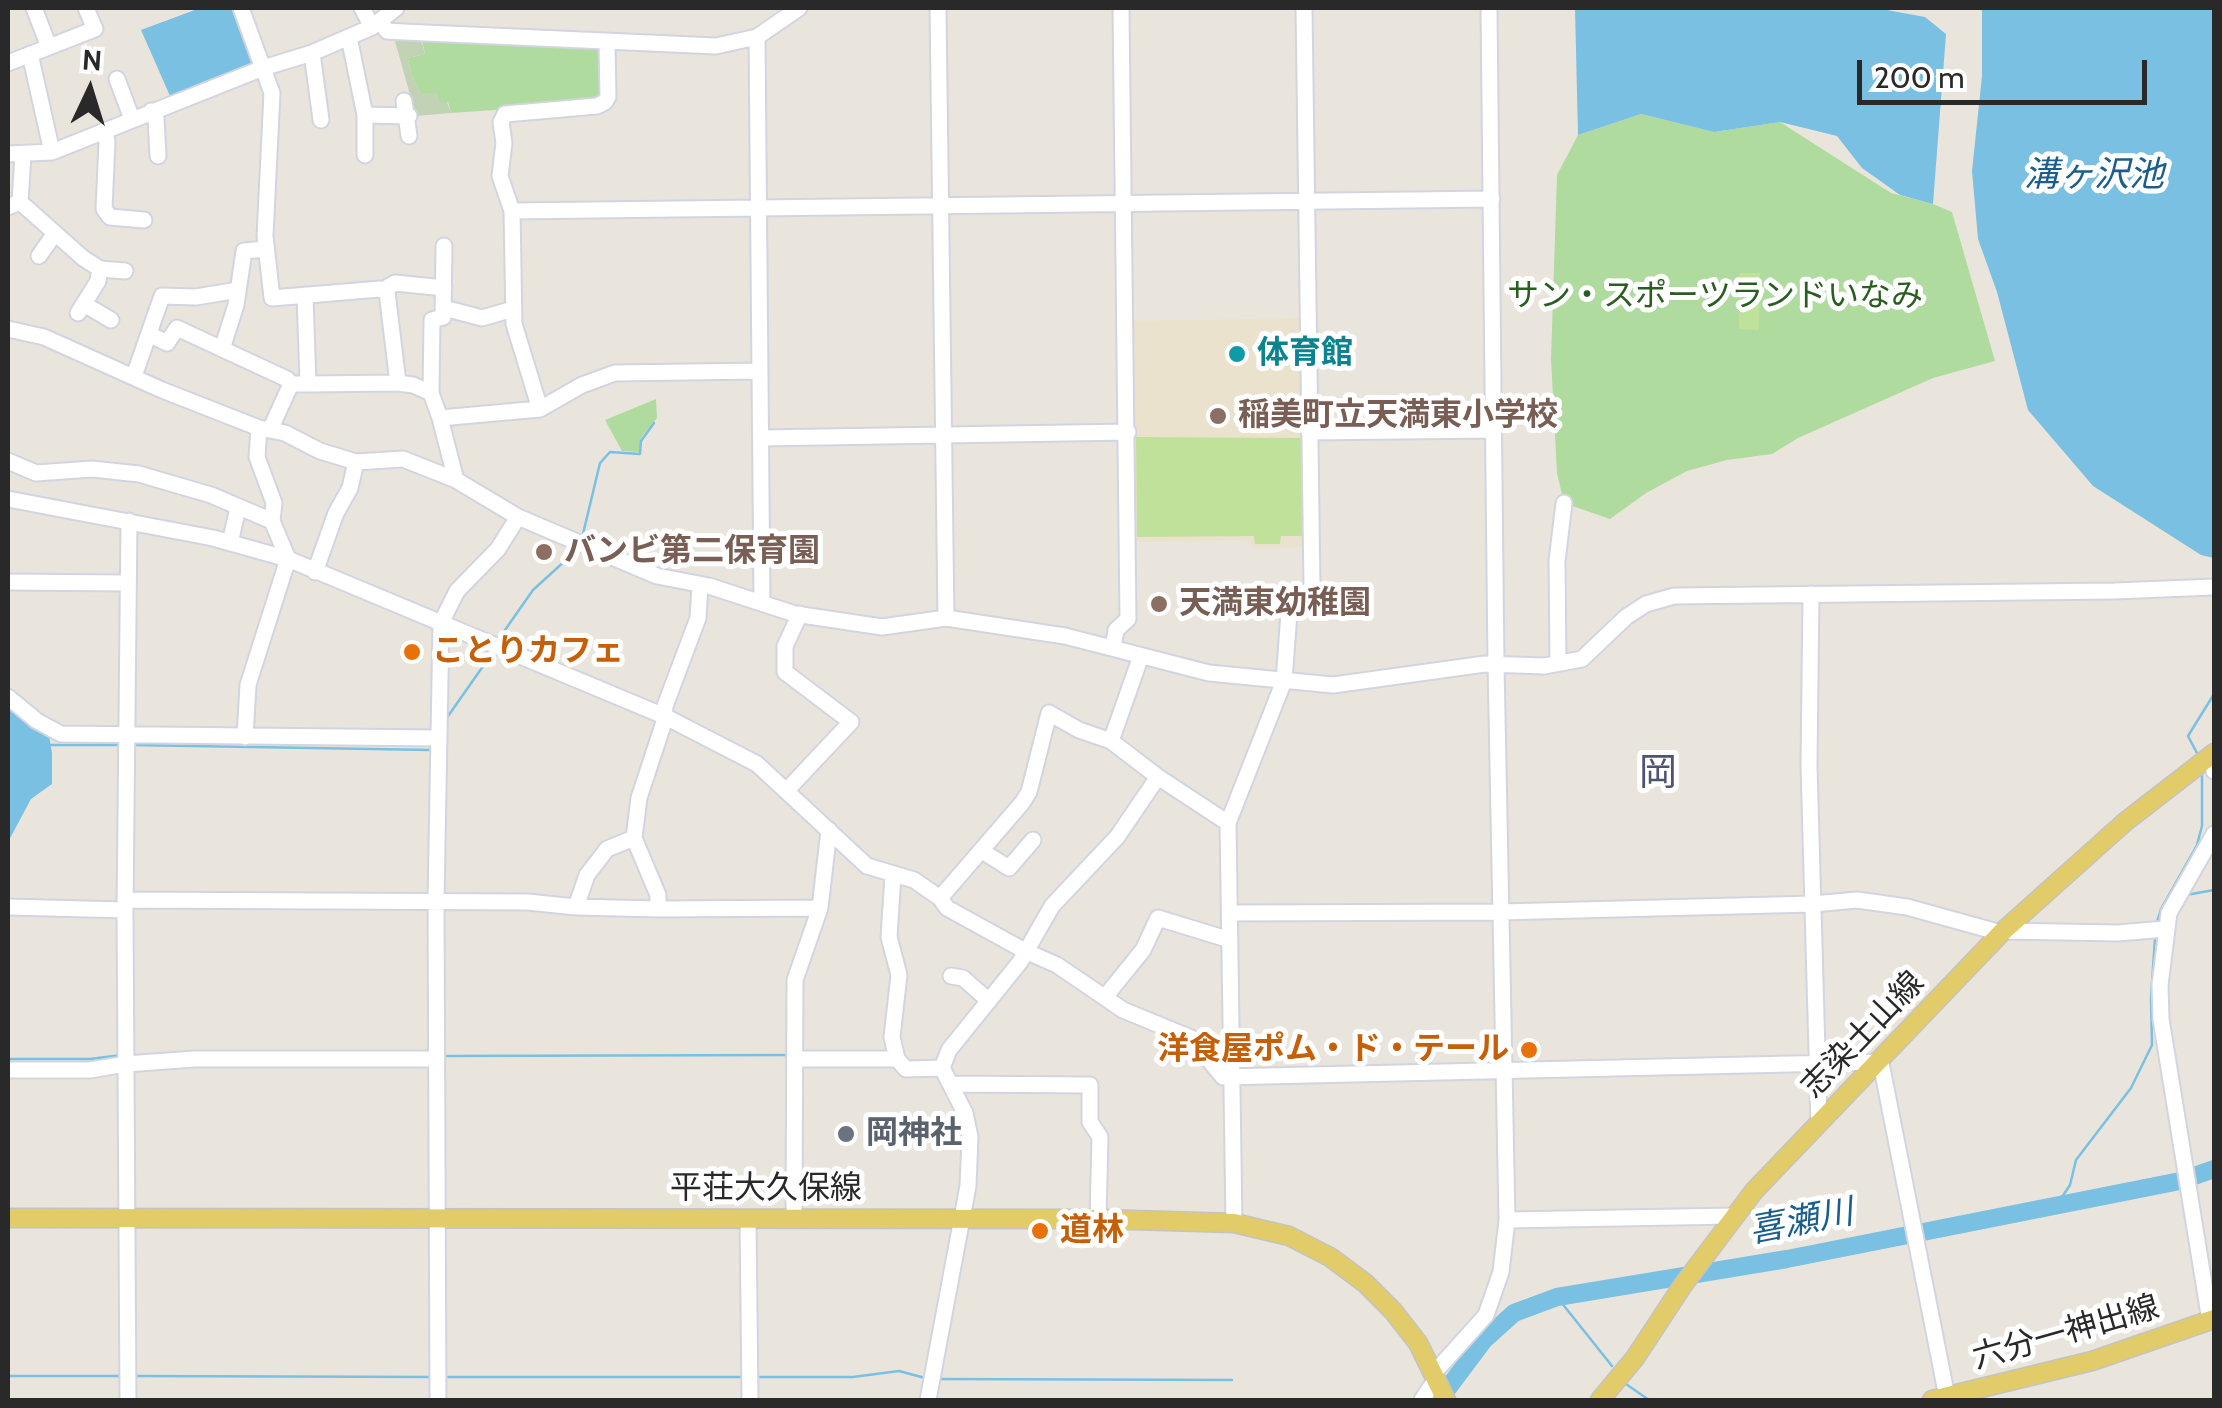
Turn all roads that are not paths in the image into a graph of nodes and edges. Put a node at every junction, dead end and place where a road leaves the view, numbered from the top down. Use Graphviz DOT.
graph roads {
  1 [pos="34,8"];
  2 [pos="86,8"];
  3 [pos="241,8"];
  4 [pos="362,8"];
  5 [pos="396,8"];
  6 [pos="799,8"];
  7 [pos="938,8"];
  8 [pos="1121,8"];
  9 [pos="1304,8"];
  10 [pos="1489,8"];
  11 [pos="376,24"];
  12 [pos="349,37"];
  13 [pos="757,38"];
  14 [pos="606,44"];
  15 [pos="49,47"];
  16 [pos="312,53"];
  17 [pos="30,54"];
  18 [pos="8,63"];
  19 [pos="264,68"];
  20 [pos="117,79"];
  21 [pos="151,112"];
  22 [pos="365,115"];
  23 [pos="132,120"];
  24 [pos="321,120"];
  25 [pos="105,130"];
  26 [pos="409,136"];
  27 [pos="52,152"];
  28 [pos="15,155"];
  29 [pos="365,155"];
  30 [pos="158,156"];
  31 [pos="1492,199"];
  32 [pos="1123,202"];
  33 [pos="1307,202"];
  34 [pos="14,204"];
  35 [pos="758,206"];
  36 [pos="940,206"];
  37 [pos="512,211"];
  38 [pos="138,216"];
  39 [pos="55,232"];
  40 [pos="444,246"];
  41 [pos="266,249"];
  42 [pos="39,256"];
  43 [pos="100,269"];
  44 [pos="125,270"];
  45 [pos="444,288"];
  46 [pos="238,290"];
  47 [pos="383,290"];
  48 [pos="305,295"];
  49 [pos="444,308"];
  50 [pos="514,309"];
  51 [pos="111,320"];
  52 [pos="8,329"];
  53 [pos="149,334"];
  54 [pos="222,349"];
  55 [pos="760,371"];
  56 [pos="134,376"];
  57 [pos="398,383"];
  58 [pos="300,384"];
  59 [pos="432,393"];
  60 [pos="540,409"];
  61 [pos="440,418"];
  62 [pos="265,429"];
  63 [pos="1494,430"];
  64 [pos="1128,432"];
  65 [pos="1309,432"];
  66 [pos="943,435"];
  67 [pos="761,438"];
  68 [pos="8,461"];
  69 [pos="356,462"];
  70 [pos="456,480"];
  71 [pos="8,499"];
  72 [pos="1564,503"];
  73 [pos="238,508"];
  74 [pos="518,517"];
  75 [pos="129,522"];
  76 [pos="272,522"];
  77 [pos="230,543"];
  78 [pos="288,559"];
  79 [pos="315,572"];
  80 [pos="8,582"];
  81 [pos="126,584"];
  82 [pos="700,585"];
  83 [pos="2214,587"];
  84 [pos="1810,594"];
  85 [pos="762,601"];
  86 [pos="800,614"];
  87 [pos="946,618"];
  88 [pos="441,623"];
  89 [pos="1113,647"];
  90 [pos="1141,656"];
  91 [pos="1558,663"];
  92 [pos="1496,664"];
  93 [pos="1284,681"];
  94 [pos="8,698"];
  95 [pos="664,716"];
  96 [pos="126,737"];
  97 [pos="245,737"];
  98 [pos="437,738"];
  99 [pos="1111,741"];
  100 [pos="2213,760"];
  101 [pos="1158,777"];
  102 [pos="788,790"];
  103 [pos="1228,823"];
  104 [pos="829,830"];
  105 [pos="2214,834"];
  106 [pos="634,838"];
  107 [pos="1033,840"];
  108 [pos="982,851"];
  109 [pos="893,875"];
  110 [pos="940,898"];
  111 [pos="436,901"];
  112 [pos="1813,904"];
  113 [pos="126,905"];
  114 [pos="8,907"];
  115 [pos="576,907"];
  116 [pos="820,908"];
  117 [pos="658,910"];
  118 [pos="1501,912"];
  119 [pos="1230,914"];
  120 [pos="2159,930"];
  121 [pos="2003,932"];
  122 [pos="1230,940"];
  123 [pos="1025,952"];
  124 [pos="951,976"];
  125 [pos="1105,998"];
  126 [pos="988,1001"];
  127 [pos="437,1059"];
  128 [pos="794,1059"];
  129 [pos="897,1059"];
  130 [pos="1879,1060"];
  131 [pos="1818,1062"];
  132 [pos="126,1064"];
  133 [pos="942,1068"];
  134 [pos="1505,1068"];
  135 [pos="8,1070"];
  136 [pos="1233,1076"];
  137 [pos="950,1084"];
  138 [pos="1818,1124"];
  139 [pos="1733,1216"];
  140 [pos="126,1217"];
  141 [pos="8,1218"];
  142 [pos="748,1218"];
  143 [pos="794,1218"];
  144 [pos="438,1219"];
  145 [pos="961,1219"];
  146 [pos="1098,1219"];
  147 [pos="1508,1220"];
  148 [pos="1234,1223"];
  149 [pos="2212,1320"];
  150 [pos="1436,1377"];
  151 [pos="1608,1398"];
  152 [pos="128,1400"];
  153 [pos="438,1400"];
  154 [pos="750,1400"];
  155 [pos="928,1400"];
  156 [pos="1422,1400"];
  157 [pos="1446,1400"];
  158 [pos="1937,1400"];
  1 -- 15 [label="street"];
  2 -- 15 [label="street"];
  3 -- 19 [label="street"];
  4 -- 11 [label="street"];
  5 -- 11 [label="street"];
  6 -- 13 [label="street"];
  7 -- 36 [label="street"];
  8 -- 32 [label="street"];
  9 -- 33 [label="street"];
  10 -- 31 [label="street"];
  11 -- 12 [label="street"];
  11 -- 14 [label="street"];
  12 -- 16 [label="street"];
  12 -- 22 [label="street"];
  13 -- 14 [label="street"];
  13 -- 35 [label="street"];
  14 -- 37 [label="street"];
  15 -- 17 [label="street"];
  16 -- 19 [label="street"];
  16 -- 24 [label="street"];
  17 -- 18 [label="street"];
  17 -- 27 [label="street"];
  19 -- 21 [label="street"];
  19 -- 41 [label="street"];
  20 -- 23 [label="street"];
  21 -- 23 [label="street"];
  21 -- 30 [label="street"];
  22 -- 26 [label="street"];
  22 -- 29 [label="street"];
  23 -- 25 [label="street"];
  25 -- 27 [label="street"];
  25 -- 38 [label="street"];
  27 -- 28 [label="street"];
  28 -- 34 [label="street"];
  31 -- 33 [label="street"];
  31 -- 63 [label="street"];
  32 -- 33 [label="street"];
  32 -- 36 [label="street"];
  32 -- 64 [label="street"];
  33 -- 65 [label="street"];
  34 -- 39 [label="street"];
  35 -- 36 [label="street"];
  35 -- 37 [label="street"];
  35 -- 55 [label="street"];
  36 -- 66 [label="street"];
  37 -- 50 [label="street"];
  39 -- 42 [label="street"];
  39 -- 43 [label="street"];
  40 -- 45 [label="street"];
  41 -- 46 [label="street"];
  41 -- 48 [label="street"];
  43 -- 44 [label="street"];
  43 -- 51 [label="street"];
  45 -- 47 [label="street"];
  45 -- 49 [label="street"];
  46 -- 53 [label="street"];
  46 -- 54 [label="street"];
  47 -- 48 [label="street"];
  47 -- 57 [label="street"];
  48 -- 58 [label="street"];
  49 -- 50 [label="street"];
  49 -- 59 [label="street"];
  50 -- 60 [label="street"];
  52 -- 56 [label="street"];
  53 -- 54 [label="street"];
  53 -- 56 [label="street"];
  54 -- 58 [label="street"];
  55 -- 60 [label="street"];
  55 -- 67 [label="street"];
  56 -- 62 [label="street"];
  57 -- 58 [label="street"];
  57 -- 59 [label="street"];
  58 -- 62 [label="street"];
  59 -- 61 [label="street"];
  60 -- 61 [label="street"];
  61 -- 70 [label="street"];
  62 -- 69 [label="street"];
  62 -- 76 [label="street"];
  63 -- 65 [label="street"];
  63 -- 92 [label="street"];
  64 -- 66 [label="street"];
  64 -- 89 [label="street"];
  65 -- 93 [label="street"];
  66 -- 67 [label="street"];
  66 -- 87 [label="street"];
  67 -- 85 [label="street"];
  68 -- 73 [label="street"];
  69 -- 70 [label="street"];
  69 -- 79 [label="street"];
  70 -- 74 [label="street"];
  71 -- 75 [label="street"];
  72 -- 91 [label="street"];
  73 -- 76 [label="street"];
  73 -- 77 [label="street"];
  74 -- 82 [label="street"];
  74 -- 88 [label="street"];
  75 -- 77 [label="street"];
  75 -- 81 [label="street"];
  76 -- 78 [label="street"];
  77 -- 78 [label="street"];
  78 -- 79 [label="street"];
  78 -- 97 [label="street"];
  79 -- 88 [label="street"];
  80 -- 81 [label="street"];
  81 -- 96 [label="street"];
  82 -- 85 [label="street"];
  82 -- 95 [label="street"];
  83 -- 84 [label="street"];
  84 -- 91 [label="street"];
  84 -- 112 [label="street"];
  85 -- 86 [label="street"];
  86 -- 87 [label="street"];
  86 -- 102 [label="street"];
  87 -- 89 [label="street"];
  88 -- 95 [label="street"];
  88 -- 98 [label="street"];
  89 -- 90 [label="street"];
  90 -- 93 [label="street"];
  90 -- 99 [label="street"];
  91 -- 92 [label="street"];
  92 -- 93 [label="street"];
  92 -- 118 [label="street"];
  93 -- 103 [label="street"];
  94 -- 96 [label="street"];
  95 -- 102 [label="street"];
  95 -- 106 [label="street"];
  96 -- 97 [label="street"];
  96 -- 113 [label="street"];
  97 -- 98 [label="street"];
  98 -- 111 [label="street"];
  99 -- 101 [label="street"];
  99 -- 108 [label="street"];
  100 -- 121 [label="main road, 志染土山線"];
  101 -- 103 [label="street"];
  101 -- 123 [label="street"];
  102 -- 104 [label="street"];
  103 -- 119 [label="street"];
  104 -- 109 [label="street"];
  104 -- 116 [label="street"];
  105 -- 120 [label="street"];
  106 -- 115 [label="street"];
  106 -- 117 [label="street"];
  107 -- 108 [label="street"];
  108 -- 110 [label="street"];
  109 -- 110 [label="street"];
  109 -- 129 [label="street"];
  110 -- 123 [label="street"];
  111 -- 113 [label="street"];
  111 -- 115 [label="street"];
  111 -- 127 [label="street"];
  112 -- 118 [label="street"];
  112 -- 121 [label="street"];
  112 -- 131 [label="street"];
  113 -- 114 [label="street"];
  113 -- 132 [label="street"];
  115 -- 117 [label="street"];
  116 -- 117 [label="street"];
  116 -- 128 [label="street"];
  118 -- 119 [label="street"];
  118 -- 134 [label="street"];
  119 -- 122 [label="street"];
  120 -- 121 [label="street"];
  120 -- 149 [label="street"];
  121 -- 130 [label="main road, 志染土山線"];
  122 -- 125 [label="street"];
  122 -- 136 [label="street"];
  123 -- 125 [label="street"];
  123 -- 126 [label="street"];
  124 -- 126 [label="street"];
  125 -- 136 [label="street"];
  126 -- 133 [label="street"];
  127 -- 132 [label="street"];
  127 -- 144 [label="street"];
  128 -- 129 [label="street"];
  128 -- 143 [label="street"];
  129 -- 133 [label="street"];
  130 -- 131 [label="street"];
  130 -- 138 [label="main road, 志染土山線"];
  130 -- 158 [label="street"];
  131 -- 134 [label="street"];
  131 -- 138 [label="street"];
  132 -- 135 [label="street"];
  132 -- 140 [label="street"];
  133 -- 137 [label="street"];
  134 -- 136 [label="street"];
  134 -- 147 [label="street"];
  136 -- 148 [label="street"];
  137 -- 145 [label="street"];
  137 -- 146 [label="street"];
  138 -- 139 [label="main road, 志染土山線"];
  139 -- 147 [label="street"];
  139 -- 151 [label="main road, 志染土山線"];
  140 -- 141 [label="main road, 平荘大久保線"];
  140 -- 144 [label="main road, 平荘大久保線"];
  140 -- 152 [label="street"];
  142 -- 143 [label="main road, 平荘大久保線"];
  142 -- 144 [label="main road, 平荘大久保線"];
  142 -- 154 [label="street"];
  143 -- 145 [label="main road, 平荘大久保線"];
  144 -- 153 [label="street"];
  145 -- 146 [label="main road, 平荘大久保線"];
  145 -- 155 [label="street"];
  146 -- 148 [label="main road, 平荘大久保線"];
  147 -- 150 [label="street"];
  148 -- 150 [label="main road, 平荘大久保線"];
  149 -- 158 [label="main road, 六分一神出線"];
  150 -- 156 [label="street"];
  150 -- 157 [label="main road, 平荘大久保線"];
}
